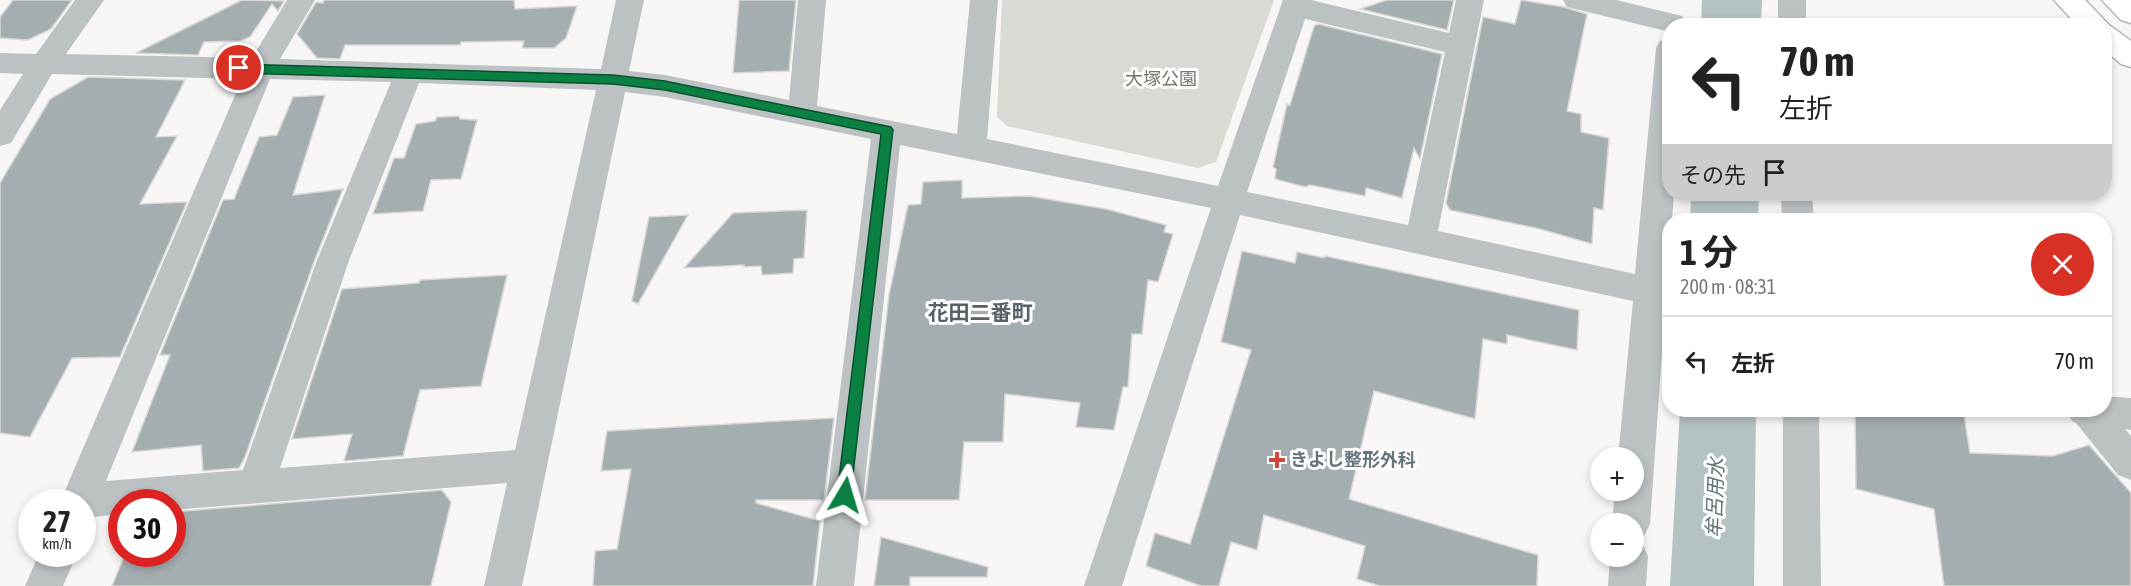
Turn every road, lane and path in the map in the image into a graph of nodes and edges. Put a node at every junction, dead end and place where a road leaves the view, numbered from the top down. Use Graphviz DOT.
graph roads {
  1 [pos="90,0"];
  2 [pos="301,0"];
  3 [pos="630,0"];
  4 [pos="812,0"];
  5 [pos="984,0"];
  6 [pos="1470,0"];
  7 [pos="1577,0"];
  8 [pos="1792,0"];
  9 [pos="2068,0"];
  10 [pos="2116,0"];
  11 [pos="1296,4"];
  12 [pos="2131,13"];
  13 [pos="1792,18"];
  14 [pos="2087,18"];
  15 [pos="1662,22"];
  16 [pos="2112,40"];
  17 [pos="1460,45"];
  18 [pos="2131,57"];
  19 [pos="0,63"];
  20 [pos="44,64"];
  21 [pos="261,69"];
  22 [pos="410,72"];
  23 [pos="613,80"];
  24 [pos="802,114"];
  25 [pos="887,130"];
  26 [pos="0,135"];
  27 [pos="971,147"];
  28 [pos="1229,200"];
  29 [pos="1662,226"];
  30 [pos="1420,243"];
  31 [pos="1659,294"];
  32 [pos="2112,412"];
  33 [pos="2131,414"];
  34 [pos="1802,417"];
  35 [pos="2092,417"];
  36 [pos="2131,463"];
  37 [pos="530,465"];
  38 [pos="256,486"];
  39 [pos="84,489"];
  40 [pos="96,500"];
  41 [pos="1632,513"];
  42 [pos="52,567"];
  43 [pos="1628,567"];
  44 [pos="44,586"];
  45 [pos="503,586"];
  46 [pos="835,586"];
  47 [pos="1103,586"];
  48 [pos="1627,586"];
  49 [pos="1802,586"];
  1 -- 20 [label="street"];
  2 -- 21 [label="street"];
  3 -- 23 [label="street"];
  4 -- 24 [label="street"];
  5 -- 27 [label="street"];
  6 -- 17 [label="street"];
  7 -- 15 [label="street"];
  8 -- 13 [label="street"];
  9 -- 14 [label="main road"];
  10 -- 12 [label="main road"];
  11 -- 17 [label="street"];
  11 -- 28 [label="street"];
  16 -- 18 [label="main road"];
  17 -- 30 [label="street"];
  19 -- 20 [label="street"];
  20 -- 21 [label="street"];
  20 -- 26 [label="street"];
  21 -- 22 [label="street"];
  21 -- 39 [label="street"];
  22 -- 23 [label="street"];
  22 -- 38 [label="street"];
  23 -- 24 [label="street"];
  23 -- 37 [label="street"];
  24 -- 25 [label="street"];
  25 -- 27 [label="street"];
  25 -- 46 [label="street"];
  27 -- 28 [label="street"];
  28 -- 30 [label="street"];
  28 -- 47 [label="street"];
  29 -- 31 [label="street"];
  30 -- 31 [label="street"];
  31 -- 41 [label="street"];
  32 -- 33 [label="street"];
  34 -- 49 [label="street"];
  35 -- 36 [label="street"];
  37 -- 38 [label="street"];
  37 -- 45 [label="street"];
  38 -- 40 [label="street"];
  42 -- 44 [label="street"];
  43 -- 48 [label="street"];
}
